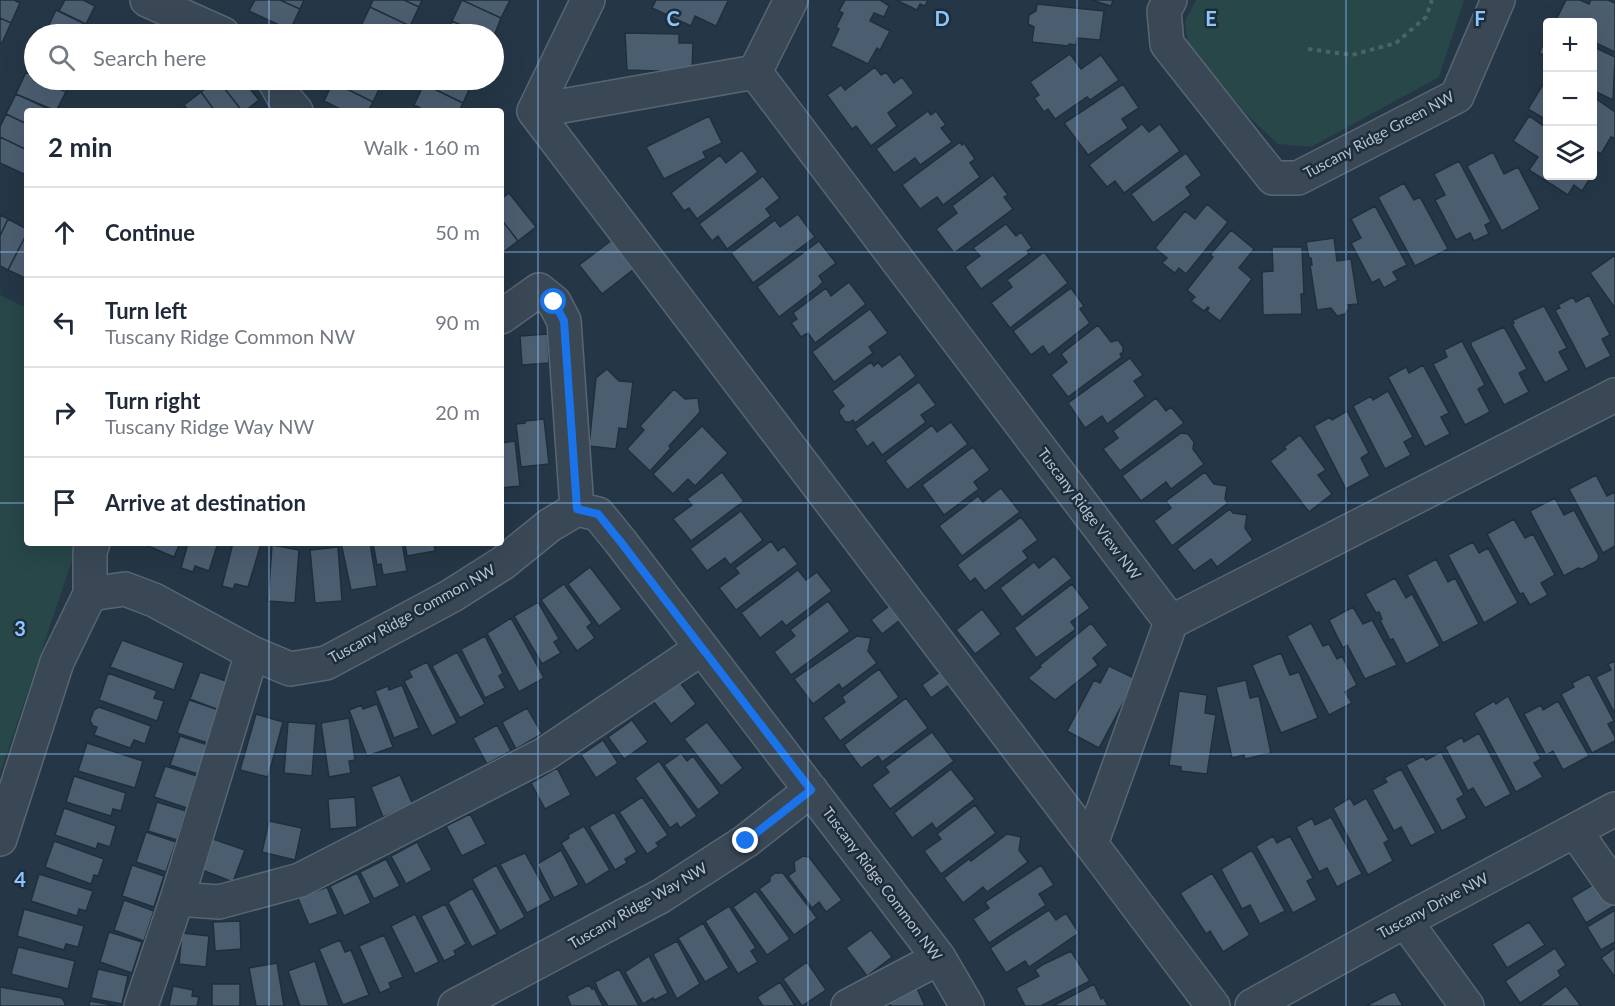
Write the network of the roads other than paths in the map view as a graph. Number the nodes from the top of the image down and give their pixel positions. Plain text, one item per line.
1 (147, 0) edge
2 (588, 0) edge
3 (791, 0) edge
4 (1170, 0) edge
5 (1498, 0) edge
6 (201, 24) edge
7 (755, 72) junction
8 (280, 90) edge
9 (293, 108) edge
10 (534, 111) junction
11 (504, 315) edge
12 (1615, 395) edge
13 (577, 509) junction
14 (92, 546) edge
15 (90, 594) junction
16 (1171, 622) junction
17 (702, 648) junction
18 (252, 653) junction
19 (811, 790) junction
20 (1615, 809) edge
21 (1575, 831) junction
22 (0, 839) edge
23 (1091, 844) junction
24 (1615, 888) edge
25 (177, 899) junction
26 (1405, 921) junction
27 (939, 958) junction
28 (141, 1006) edge
29 (456, 1006) edge
30 (848, 1006) edge
31 (966, 1006) edge
32 (1213, 1006) edge
33 (1252, 1006) edge
34 (1467, 1006) edge

1 - 6 street
2 - 10 street
3 - 7 street
4 - 5 street, Tuscany Ridge Green NW
7 - 10 street
7 - 16 street, Tuscany Ridge View NW
8 - 9 street
10 - 23 street
11 - 13 street
12 - 16 street
13 - 17 street, Tuscany Ridge Common NW
13 - 18 street, Tuscany Ridge Common NW
14 - 15 street
15 - 18 street, Tuscany Ridge Common NW
15 - 22 street
16 - 23 street
17 - 19 street, Tuscany Ridge Common NW
17 - 25 street
18 - 25 street
19 - 27 street, Tuscany Ridge Common NW
19 - 29 street, Tuscany Ridge Way NW
20 - 21 street, Tuscany Drive NW
21 - 24 street
21 - 26 street, Tuscany Drive NW
23 - 32 street
25 - 28 street
26 - 33 street, Tuscany Drive NW
26 - 34 street
27 - 30 street
27 - 31 street, Tuscany Ridge Common NW

